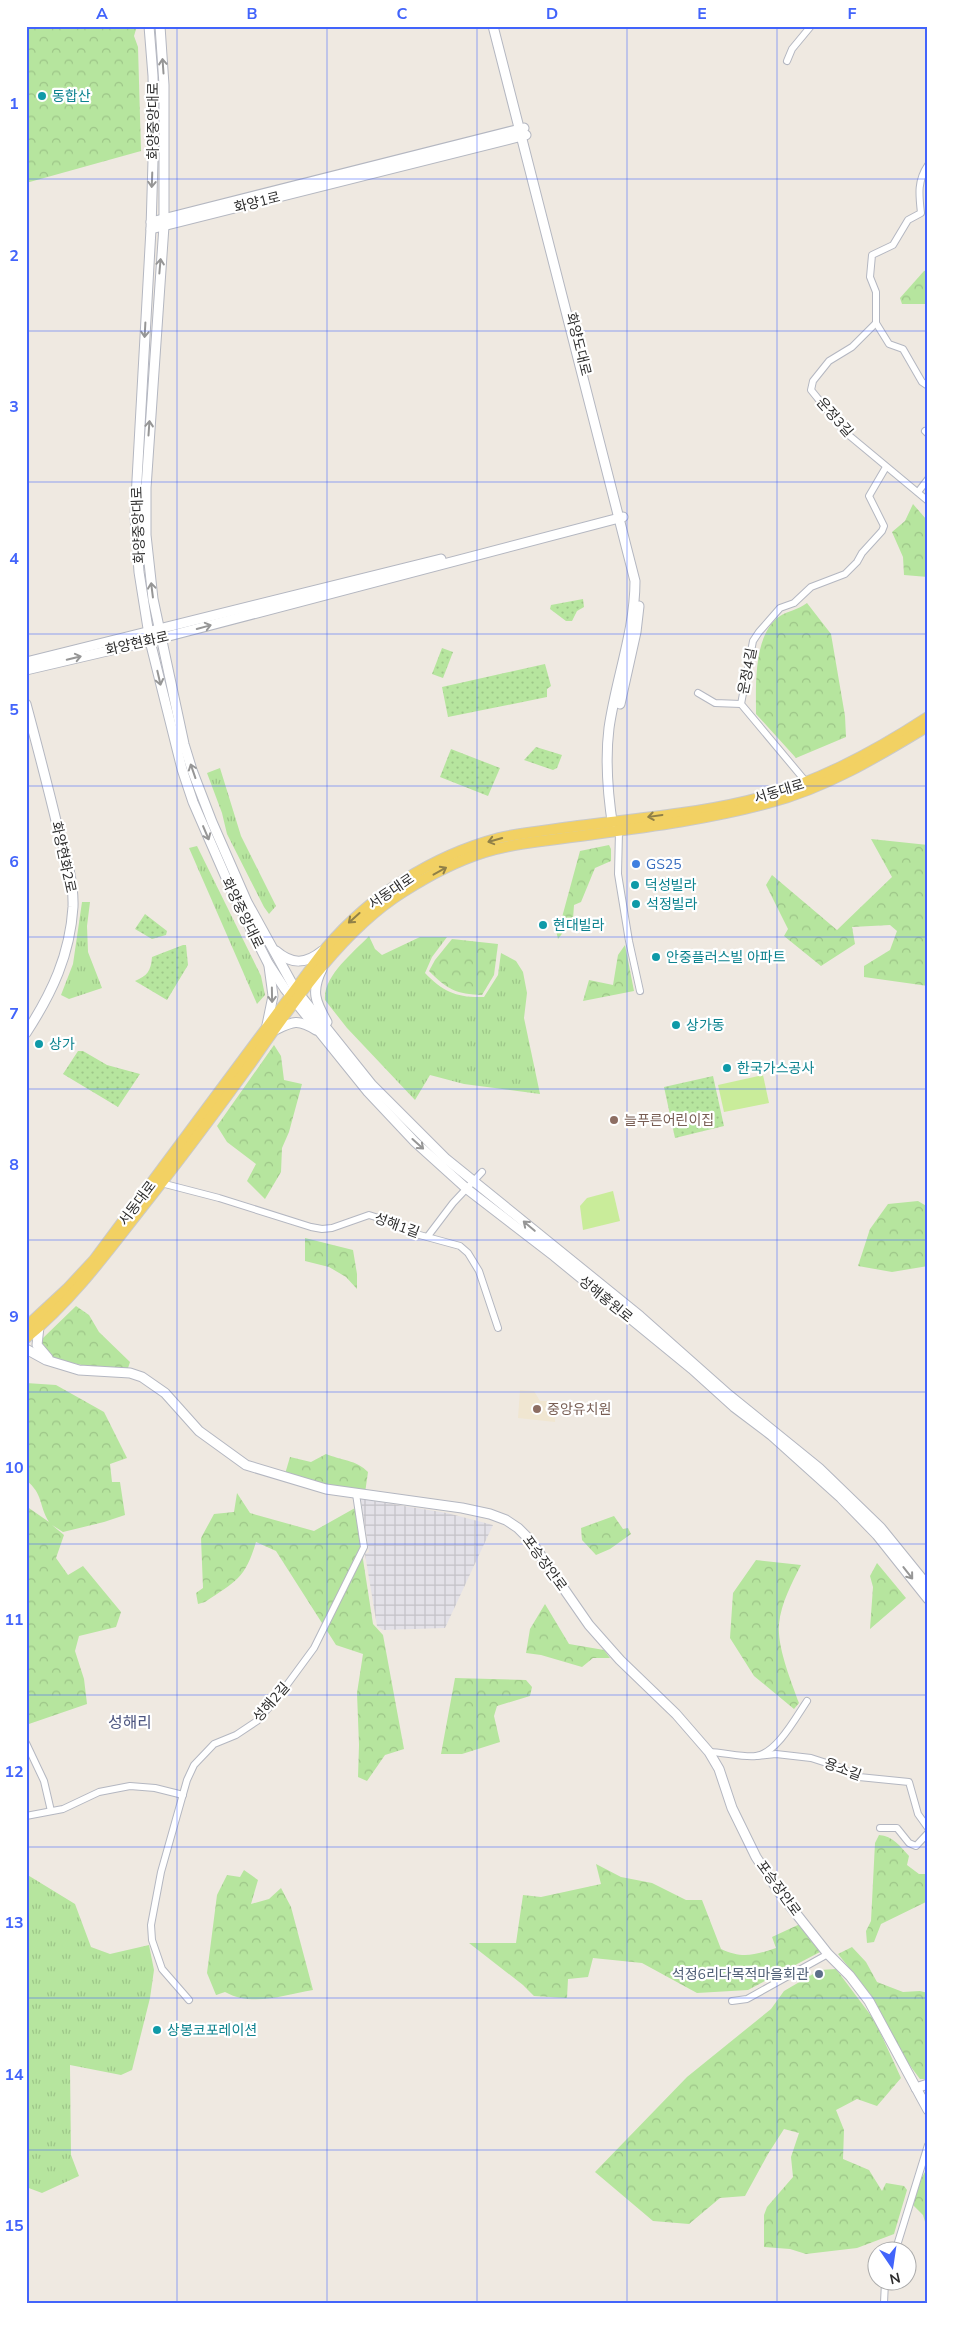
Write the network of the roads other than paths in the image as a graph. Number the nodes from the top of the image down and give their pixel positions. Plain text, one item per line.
1 (149, 26) edge
2 (160, 26) edge
3 (493, 26) edge
4 (499, 26) edge
5 (811, 26) edge
6 (786, 61) dead end
7 (523, 132) junction
8 (928, 165) edge
9 (164, 223) junction
10 (151, 226) junction
11 (876, 323) junction
12 (928, 386) edge
13 (886, 467) junction
14 (928, 479) edge
15 (918, 492) junction
16 (928, 501) edge
17 (620, 515) junction
18 (246, 612) junction
19 (158, 628) junction
20 (148, 631) junction
21 (160, 638) junction
22 (150, 641) junction
23 (26, 662) edge
24 (26, 670) edge
25 (698, 693) dead end
26 (26, 704) edge
27 (741, 704) junction
28 (928, 717) edge
29 (26, 722) edge
30 (928, 726) edge
31 (807, 783) junction
32 (616, 826) junction
33 (326, 948) junction
34 (274, 950) junction
35 (268, 963) junction
36 (324, 966) junction
37 (640, 991) dead end
38 (295, 995) junction
39 (26, 1024) edge
40 (270, 1029) junction
41 (26, 1033) edge
42 (322, 1034) junction
43 (346, 1054) junction
44 (482, 1172) dead end
45 (162, 1183) junction
46 (470, 1186) junction
47 (428, 1236) junction
48 (31, 1325) edge
49 (498, 1328) dead end
50 (26, 1338) edge
51 (26, 1345) edge
52 (26, 1350) edge
53 (26, 1356) edge
54 (45, 1359) junction
55 (356, 1494) junction
56 (928, 1586) edge
57 (928, 1599) edge
58 (807, 1701) dead end
59 (26, 1743) edge
60 (709, 1752) junction
61 (757, 1756) junction
62 (183, 1795) junction
63 (51, 1810) junction
64 (26, 1816) edge
65 (880, 1828) dead end
66 (928, 1828) edge
67 (928, 1833) edge
68 (828, 1954) junction
69 (189, 2000) dead end
70 (732, 2001) dead end
71 (928, 2084) edge
72 (916, 2088) junction
73 (928, 2110) edge
74 (928, 2146) edge
75 (898, 2242) edge

1 -> 10 street, 화양중앙대로
9 -> 2 street, 화양중앙대로
3 - 7 street, 화양도대로
4 - 7 street, 화양도대로
5 - 6 street
7 - 9 street, 화양1로
7 - 17 street, 화양도대로
8 - 11 street
9 - 10 street, 화양1로
19 -> 9 street, 화양중앙대로
10 -> 20 street, 화양중앙대로
11 - 12 street
11 - 13 street, 운정3길
13 - 15 street, 운정3길
13 - 27 street, 운정4길
14 - 15 street
15 - 16 street, 운정3길
17 - 18 street
17 - 32 street, 화양도대로
18 - 19 street, 화양현화로
21 -> 18 street, 화양현화로
19 - 20 street, 화양현화로
19 - 21 street, 화양중앙대로
20 - 22 street, 화양중앙대로
20 - 23 street, 화양현화로
21 - 22 street, 화양현화로
34 -> 21 street, 화양중앙대로
24 -> 22 street, 화양현화로
22 -> 35 street, 화양중앙대로
25 - 27 street
26 - 41 street, 화양현화2로
27 - 31 street, 운정4길
28 - 31 main road, 서동대로
29 - 39 street, 화양현화2로
30 - 32 main road, 서동대로
31 -> 32 main road, 서동대로
32 -> 33 main road, 서동대로
36 -> 32 main road, 서동대로
32 - 37 street
33 - 34 street
33 - 38 main road, 서동대로
34 - 38 street, 화양중앙대로
35 - 38 street, 화양중앙대로
35 -> 40 street
36 - 38 main road, 서동대로
36 - 43 street
38 - 40 main road, 서동대로
38 - 42 street, 성해홍원로
38 - 43 street, 성해홍원로
40 - 42 street
40 - 45 main road, 서동대로
40 - 48 main road, 서동대로
42 -> 46 street, 성해홍원로
43 - 46 street, 성해홍원로
44 - 46 street
45 - 47 street, 성해1길
45 - 48 main road, 서동대로
46 - 47 street
56 -> 46 street, 성해홍원로
46 -> 57 street, 성해홍원로
47 - 49 street, 성해1길
48 - 50 main road, 서동대로
48 - 54 street
51 - 54 street
52 - 54 street
53 - 54 street
54 - 55 street, 포승장안로
55 - 60 street, 포승장안로
55 - 62 street, 성해2길
58 - 61 street
59 - 63 street
60 - 61 street, 용소길
60 - 68 street, 포승장안로
61 - 66 street, 용소길
62 - 63 street
62 - 69 street, 성해2길
63 - 64 street
65 - 67 street
68 - 70 street
68 - 72 street, 포승장안로
71 - 72 street
72 - 73 street, 포승장안로
74 - 75 street

